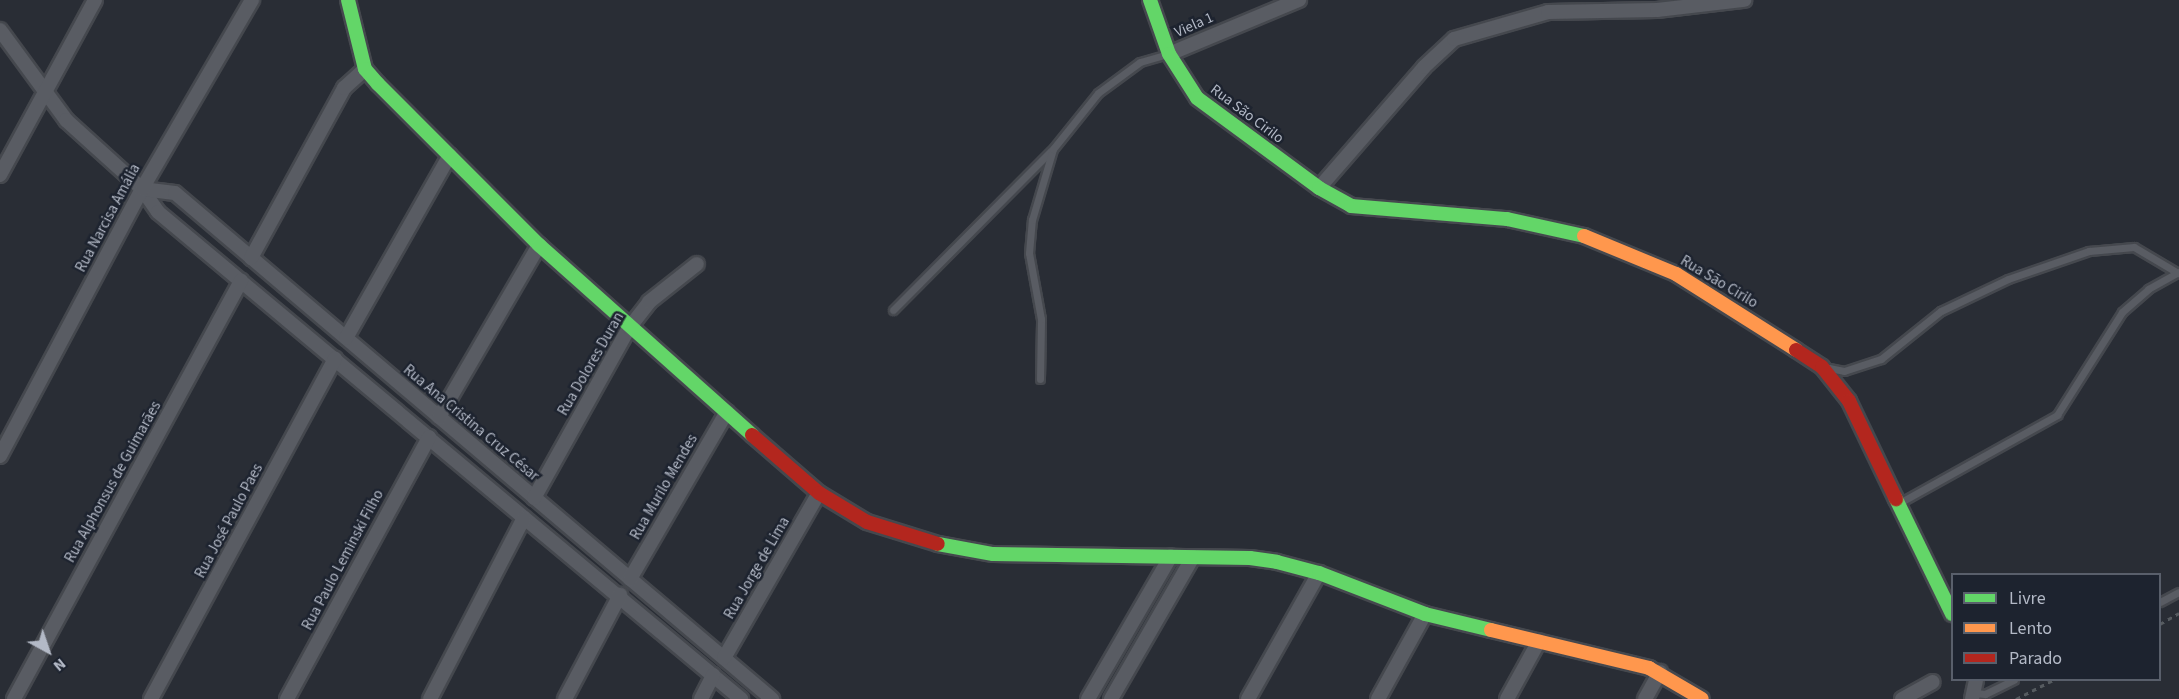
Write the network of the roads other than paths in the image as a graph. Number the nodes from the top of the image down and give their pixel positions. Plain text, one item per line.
1 (94, 0) edge
2 (252, 0) edge
3 (348, 0) edge
4 (1150, 0) edge
5 (1299, 0) edge
6 (1744, 0) edge
7 (1658, 5) edge
8 (1548, 6) edge
9 (0, 30) edge
10 (1169, 54) junction
11 (366, 69) junction
12 (44, 92) junction
13 (1053, 149) junction
14 (450, 155) junction
15 (0, 175) edge
16 (1319, 188) junction
17 (142, 189) junction
18 (539, 245) junction
19 (251, 258) junction
20 (698, 264) dead end
21 (2178, 273) edge
22 (241, 281) junction
23 (893, 310) dead end
24 (629, 328) junction
25 (346, 338) junction
26 (336, 359) junction
27 (1822, 367) junction
28 (1040, 379) dead end
29 (727, 412) junction
30 (439, 417) junction
31 (429, 437) junction
32 (0, 456) edge
33 (819, 493) junction
34 (534, 498) junction
35 (1899, 503) junction
36 (524, 518) junction
37 (1171, 556) junction
38 (1193, 557) junction
39 (1319, 573) junction
40 (630, 579) junction
41 (2179, 592) edge
42 (620, 595) junction
43 (2161, 601) edge
44 (1951, 610) edge
45 (1425, 614) junction
46 (1539, 641) junction
47 (724, 658) junction
48 (1660, 672) junction
49 (713, 675) junction
50 (2012, 681) edge
51 (1934, 682) dead end
52 (1974, 690) edge
53 (14, 699) edge
54 (151, 699) edge
55 (287, 699) edge
56 (430, 699) edge
57 (565, 699) edge
58 (701, 699) edge
59 (741, 699) edge
60 (772, 699) edge
61 (1088, 699) edge
62 (1111, 699) edge
63 (1248, 699) edge
64 (1378, 699) edge
65 (1507, 699) edge
66 (1645, 699) edge
67 (1702, 699) edge
68 (1902, 699) edge

1 - 12 street
2 - 17 street, Rua Narcisa Amália
3 - 11 street
4 - 10 street, Rua São Cirilo
5 - 10 street, Viela 1
6 - 7 street
7 - 8 street
8 - 16 street
9 - 12 street
10 - 13 lane
10 - 16 street, Rua São Cirilo
11 - 14 street
11 - 19 street
12 - 15 street
12 - 17 street
13 - 23 lane
13 - 28 lane
14 - 18 street
14 - 25 street
16 - 27 street, Rua São Cirilo
17 - 19 street, Rua Ana Cristina Cruz César
17 - 22 street
17 - 32 street, Rua Narcisa Amália
18 - 24 street
18 - 30 street
19 - 25 street, Rua Ana Cristina Cruz César
20 - 24 street, Rua Dolores Duran
21 - 27 lane
21 - 35 lane
22 - 26 street
22 - 53 street, Rua Alphonsus de Guimarães
24 - 29 street
24 - 34 street, Rua Dolores Duran
25 - 30 street, Rua Ana Cristina Cruz César
26 - 31 street
26 - 54 street, Rua José Paulo Paes
27 - 35 street, Rua São Cirilo
29 - 33 street
29 - 40 street, Rua Murilo Mendes
30 - 34 street, Rua Ana Cristina Cruz César
31 - 36 street
31 - 55 street, Rua Paulo Leminski Filho
33 - 37 street
33 - 47 street, Rua Jorge de Lima
34 - 40 street, Rua Ana Cristina Cruz César
35 - 44 street, Rua São Cirilo
36 - 42 street
36 - 56 street
37 - 38 street
37 - 61 street
38 - 39 street
38 - 62 street
39 - 45 street
39 - 63 street
40 - 47 street, Rua Ana Cristina Cruz César
41 - 43 lane
42 - 49 street
42 - 57 street
45 - 46 street
45 - 64 street
46 - 48 street
46 - 65 street
47 - 60 street, Rua Ana Cristina Cruz César
48 - 66 street
48 - 67 street
49 - 58 street
49 - 59 street
50 - 52 lane
51 - 68 street

